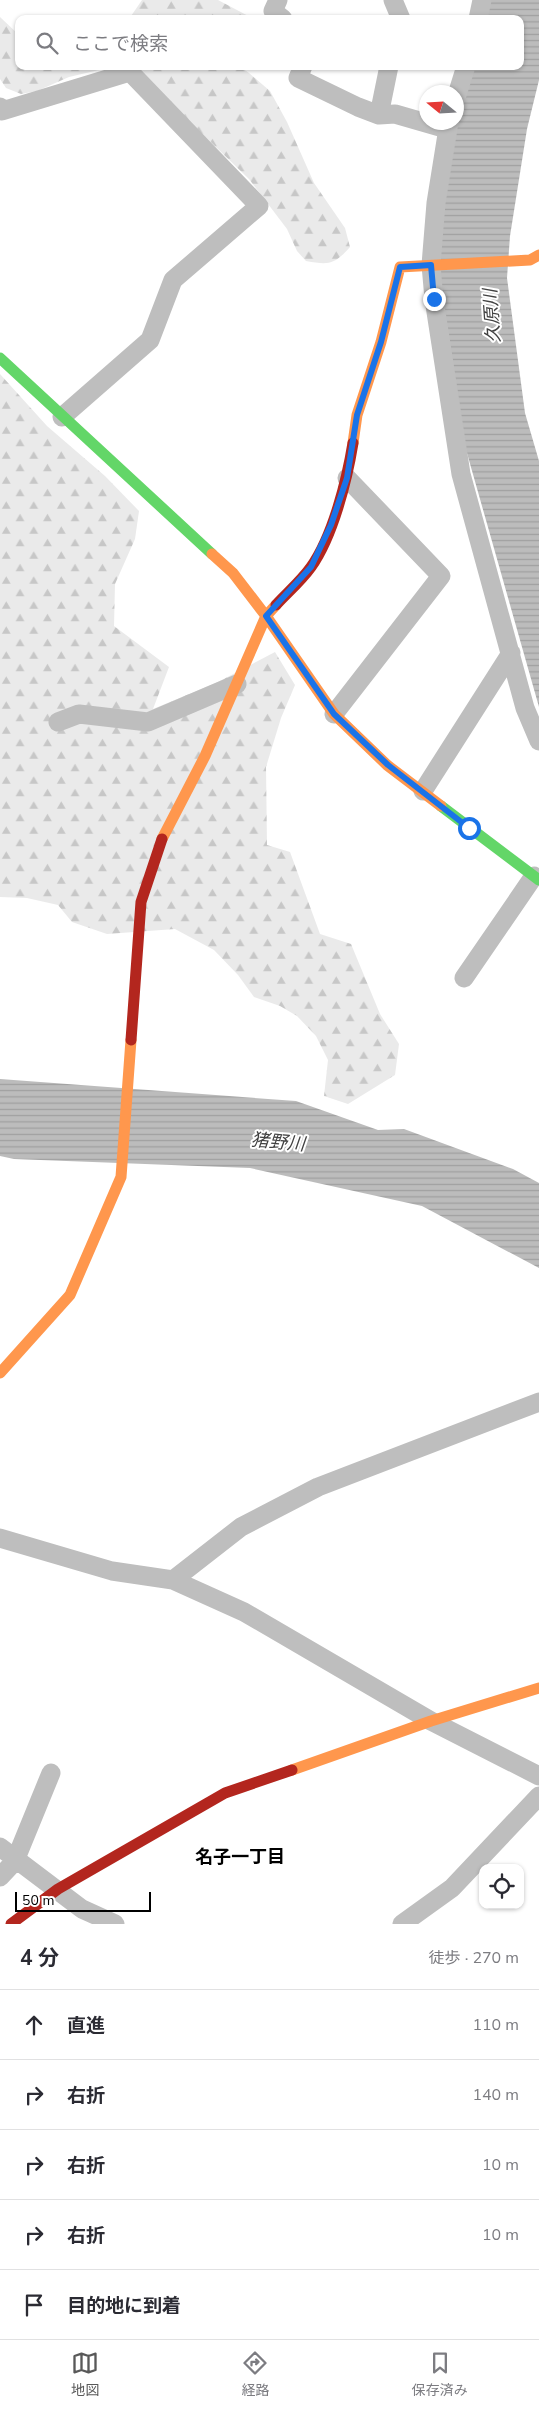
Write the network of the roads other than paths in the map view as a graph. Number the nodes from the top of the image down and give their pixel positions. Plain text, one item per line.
1 (278, 0) edge
2 (392, 0) edge
3 (482, 0) edge
4 (278, 15) edge
5 (398, 15) edge
6 (479, 15) edge
7 (301, 70) edge
8 (387, 70) edge
9 (465, 70) edge
10 (460, 85) edge
11 (0, 107) edge
12 (379, 115) junction
13 (419, 119) edge
14 (447, 130) edge
15 (539, 255) edge
16 (431, 265) junction
17 (0, 358) edge
18 (62, 417) junction
19 (347, 478) junction
20 (266, 616) junction
21 (511, 653) junction
22 (237, 684) junction
23 (334, 714) junction
24 (58, 722) dead end
25 (539, 741) edge
26 (423, 791) junction
27 (536, 878) edge
28 (464, 978) dead end
29 (0, 1373) edge
30 (539, 1402) edge
31 (0, 1538) edge
32 (174, 1580) junction
33 (539, 1688) edge
34 (431, 1721) junction
35 (51, 1773) dead end
36 (539, 1776) edge
37 (539, 1796) edge
38 (0, 1847) edge
39 (15, 1861) junction
40 (0, 1877) edge
41 (58, 1889) junction
42 (11, 1924) edge
43 (115, 1924) edge
44 (402, 1924) edge

1 - 4 street
2 - 5 street
3 - 6 street
7 - 12 street
8 - 12 street
9 - 10 street
11 - 18 street
12 - 13 street
14 - 16 street
15 - 16 street
16 - 19 street
16 - 21 street
17 - 18 street
18 - 20 street
19 - 20 street
19 - 23 street
20 - 22 street
20 - 23 street
21 - 25 street
21 - 26 street
22 - 24 street
22 - 29 street
23 - 26 street
26 - 27 street
27 - 28 street
30 - 32 street
31 - 32 street
32 - 34 street
33 - 34 street
34 - 36 street
34 - 41 street
35 - 39 street
37 - 44 street
38 - 39 street
39 - 40 street
39 - 41 street
41 - 42 street
41 - 43 street

